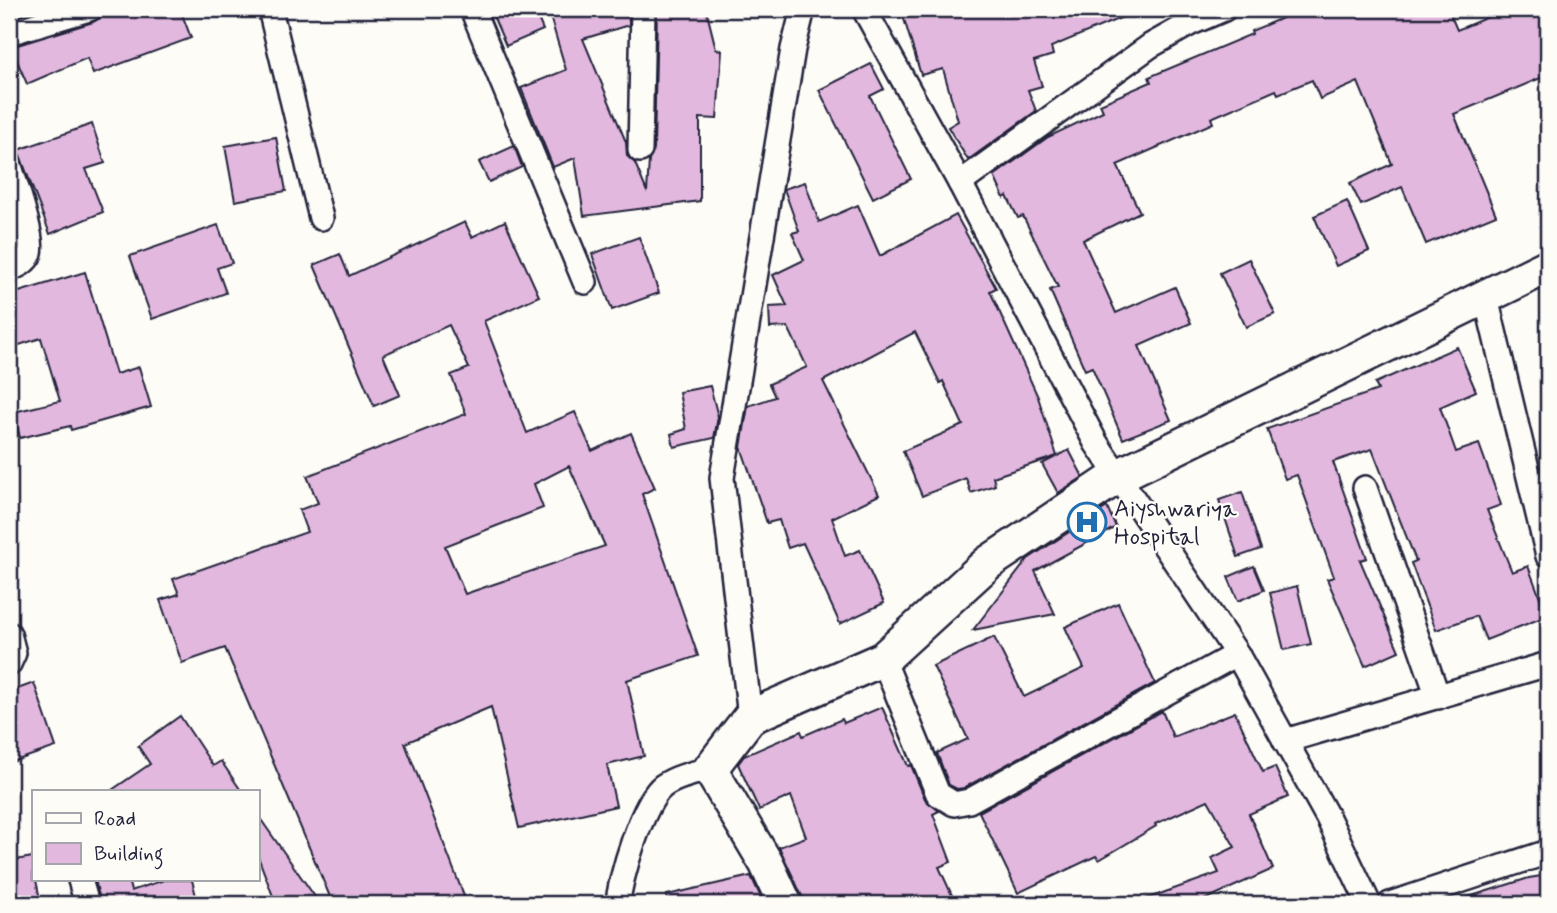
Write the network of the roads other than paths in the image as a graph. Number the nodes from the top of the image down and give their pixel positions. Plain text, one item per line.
1 (89, 9) edge
2 (270, 9) edge
3 (472, 9) edge
4 (643, 9) edge
5 (803, 9) edge
6 (864, 9) edge
7 (1224, 9) edge
8 (9, 33) edge
9 (640, 150) dead end
10 (9, 163) edge
11 (960, 183) junction
12 (321, 218) dead end
13 (1548, 266) edge
14 (9, 269) edge
15 (585, 282) dead end
16 (1486, 298) junction
17 (1118, 476) junction
18 (1366, 488) dead end
19 (1548, 556) edge
20 (9, 634) edge
21 (1237, 654) junction
22 (883, 659) junction
23 (9, 664) edge
24 (1548, 664) edge
25 (1438, 696) junction
26 (750, 717) junction
27 (1285, 741) junction
28 (710, 769) junction
29 (1548, 852) edge
30 (80, 881) edge
31 (615, 903) edge
32 (87, 904) edge
33 (785, 904) edge
34 (1369, 904) edge
35 (1390, 904) edge

1 - 8 street
2 - 12 street
3 - 15 street
4 - 9 street
5 - 26 street
6 - 11 street
7 - 11 street
10 - 14 street
11 - 17 street
13 - 16 street
16 - 17 street
16 - 19 street
17 - 21 street
17 - 22 street
18 - 25 street
20 - 23 street
21 - 22 street
21 - 27 street
22 - 26 street
24 - 25 street
25 - 27 street
26 - 28 street
27 - 34 street
28 - 31 street
28 - 33 street
29 - 35 street
30 - 32 street

